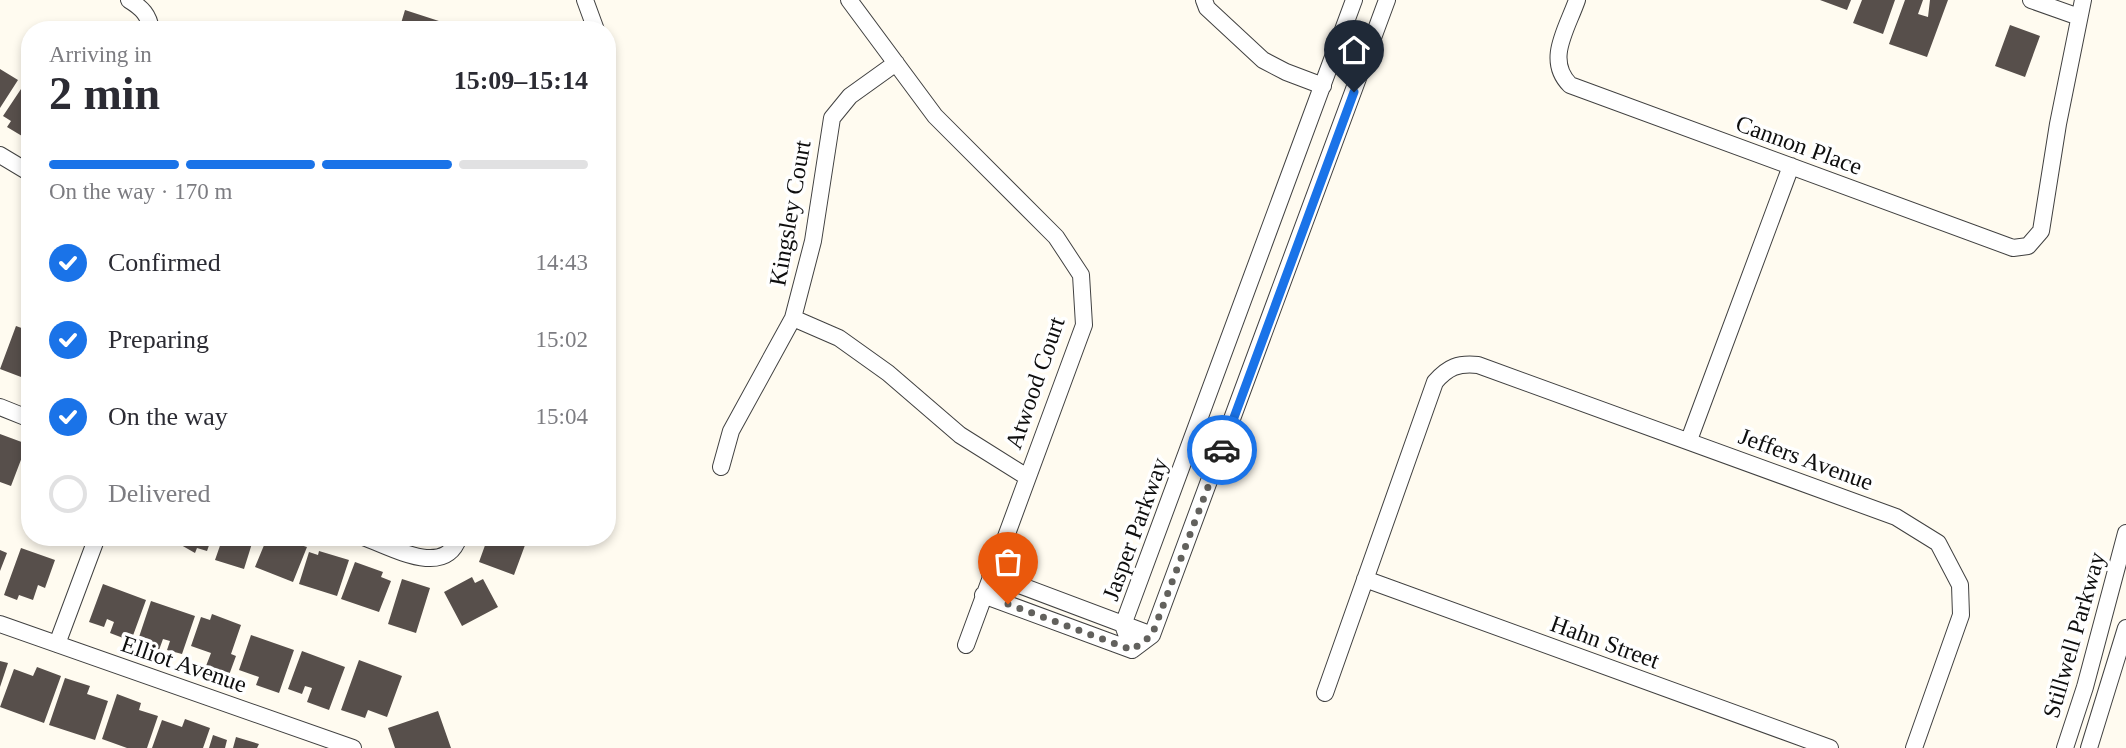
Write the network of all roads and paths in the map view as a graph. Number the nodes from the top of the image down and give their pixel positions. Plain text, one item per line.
1 (129, 0) edge
2 (585, 0) edge
3 (849, 0) edge
4 (1204, 0) edge
5 (1354, 0) edge
6 (1387, 0) edge
7 (1577, 0) edge
8 (2031, 0) edge
9 (2083, 0) edge
10 (2078, 17) junction
11 (150, 21) edge
12 (593, 21) edge
13 (896, 63) junction
14 (1323, 86) junction
15 (0, 155) edge
16 (1791, 166) junction
17 (21, 168) edge
18 (793, 318) junction
19 (0, 407) edge
20 (21, 415) edge
21 (1689, 440) junction
22 (721, 467) dead end
23 (1027, 477) junction
24 (2126, 533) edge
25 (94, 546) edge
26 (388, 546) edge
27 (457, 546) edge
28 (990, 574) junction
29 (1365, 579) junction
30 (983, 595) junction
31 (0, 624) edge
32 (1123, 625) junction
33 (2126, 628) edge
34 (1152, 635) junction
35 (57, 644) junction
36 (966, 645) dead end
37 (1132, 650) junction
38 (1325, 693) dead end
39 (353, 748) edge
40 (1830, 748) edge
41 (1914, 748) edge
42 (2065, 748) edge
43 (2089, 748) edge

1 - 11 street
2 - 12 street
3 - 13 street, Atwood Court
4 - 14 street
5 - 14 street, Jasper Parkway
6 - 34 street
7 - 16 street, Cannon Place
8 - 10 street
9 - 10 street
10 - 16 street, Cannon Place
13 - 18 street, Kingsley Court
13 - 23 street, Atwood Court
14 - 32 street, Jasper Parkway
15 - 17 street
16 - 21 street
18 - 22 street, Kingsley Court
18 - 23 street
19 - 20 street
21 - 29 street, Jeffers Avenue
21 - 41 street, Jeffers Avenue
23 - 28 street, Atwood Court
24 - 42 street, Stillwell Parkway
25 - 35 street
26 - 27 street
28 - 30 street, Atwood Court
28 - 32 street
29 - 38 street
29 - 40 street, Hahn Street
30 - 36 street, Atwood Court
30 - 37 street
31 - 35 street, Elliot Avenue
32 - 34 street
32 - 37 street, Jasper Parkway
33 - 43 street, Stillwell Parkway
34 - 37 street
35 - 39 street, Elliot Avenue

